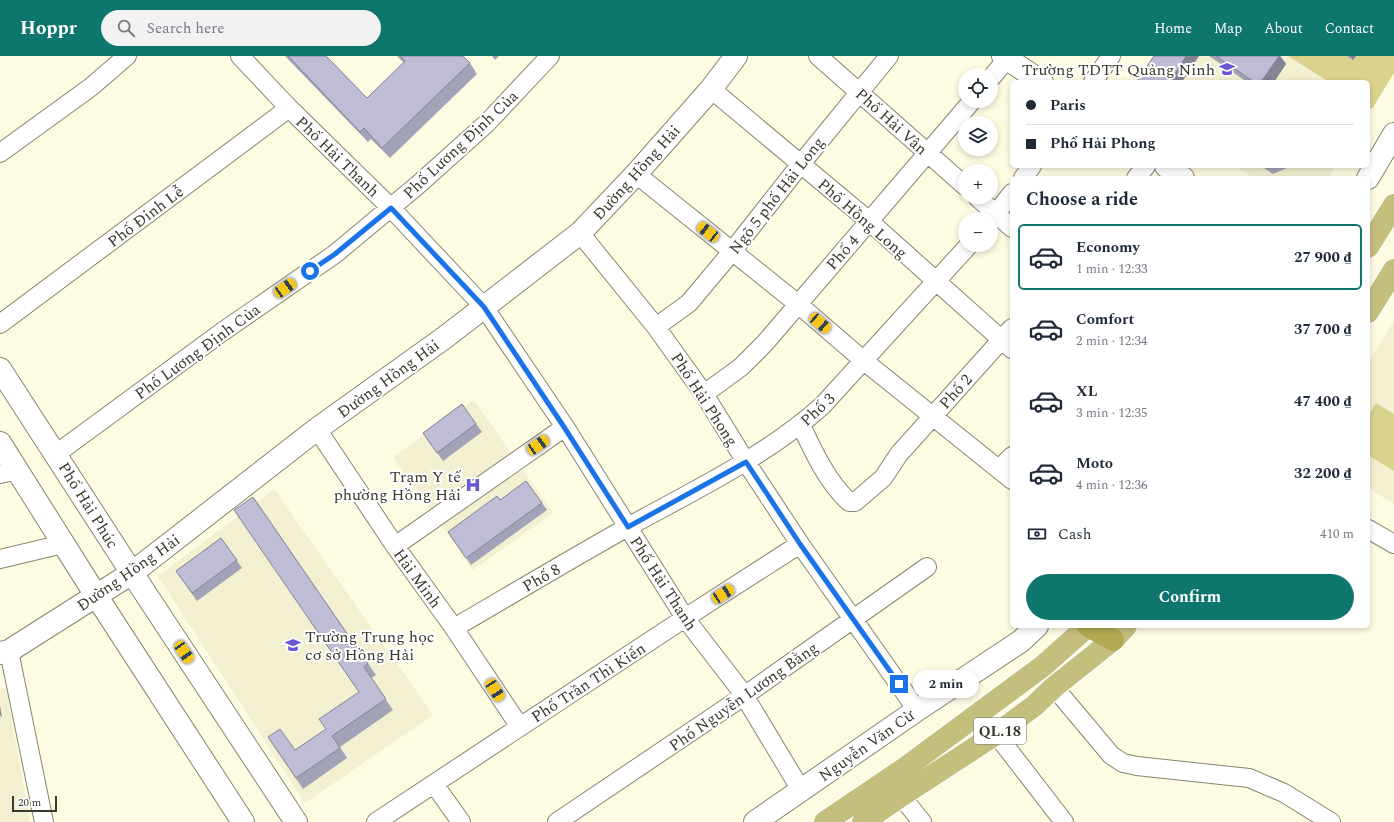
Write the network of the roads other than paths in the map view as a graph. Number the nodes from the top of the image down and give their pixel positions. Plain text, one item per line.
1 (127, 56) edge
2 (240, 56) edge
3 (550, 56) edge
4 (736, 56) edge
5 (818, 56) edge
6 (889, 56) edge
7 (1111, 56) edge
8 (1005, 58) edge
9 (998, 68) edge
10 (1039, 80) edge
11 (1094, 80) edge
12 (711, 89) junction
13 (859, 92) junction
14 (289, 108) junction
15 (966, 108) edge
16 (1394, 134) edge
17 (3, 145) edge
18 (928, 153) junction
19 (800, 165) junction
20 (1144, 168) edge
21 (1169, 168) edge
22 (636, 174) junction
23 (1138, 176) edge
24 (1180, 176) edge
25 (1369, 176) edge
26 (958, 180) edge
27 (1010, 196) edge
28 (983, 204) edge
29 (1394, 205) edge
30 (391, 208) junction
31 (990, 212) edge
32 (998, 212) edge
33 (998, 219) edge
34 (869, 221) junction
35 (1010, 227) edge
36 (580, 233) junction
37 (1370, 244) edge
38 (732, 251) junction
39 (963, 252) edge
40 (1394, 270) edge
41 (937, 282) junction
42 (798, 304) junction
43 (484, 307) junction
44 (1370, 309) edge
45 (0, 324) edge
46 (656, 327) junction
47 (1009, 339) edge
48 (864, 361) junction
49 (0, 369) edge
50 (704, 394) junction
51 (932, 417) junction
52 (801, 425) junction
53 (564, 427) junction
54 (317, 429) junction
55 (0, 443) edge
56 (56, 454) junction
57 (746, 462) junction
58 (1010, 462) edge
59 (9, 472) edge
60 (1006, 475) edge
61 (628, 527) junction
62 (1370, 530) edge
63 (63, 544) junction
64 (800, 544) junction
65 (1394, 544) edge
66 (395, 546) junction
67 (0, 559) edge
68 (927, 568) dead end
69 (132, 573) junction
70 (97, 597) junction
71 (685, 618) junction
72 (853, 619) junction
73 (454, 628) junction
74 (1035, 628) edge
75 (1086, 628) edge
76 (1097, 628) edge
77 (1119, 633) edge
78 (4, 652) edge
79 (1054, 686) junction
80 (744, 696) junction
81 (917, 710) junction
82 (520, 727) junction
83 (996, 734) junction
84 (434, 784) junction
85 (801, 790) junction
86 (901, 796) junction
87 (44, 822) edge
88 (243, 822) edge
89 (296, 822) edge
90 (376, 822) edge
91 (461, 822) edge
92 (557, 822) edge
93 (755, 822) edge
94 (825, 822) edge
95 (863, 822) edge
96 (922, 822) edge
97 (1064, 822) edge
98 (1331, 822) edge

1 - 17 street
2 - 14 street, Phố Hải Thanh
3 - 30 street, Phố Lương Định Của
4 - 12 street, Đường Hồng Hải
5 - 13 street, Phố Hải Vân
6 - 13 street, Ngõ 5 phố Hải Long
7 - 11 street
8 - 9 street
8 - 10 street
12 - 19 street, Phố Hồng Long
12 - 22 street, Đường Hồng Hải
13 - 18 street, Phố Hải Vân
13 - 19 street, Ngõ 5 phố Hải Long
14 - 30 street, Phố Hải Thanh
14 - 45 street, Phố Đinh Lễ
15 - 18 street, Phố 4
16 - 25 street
18 - 26 street, Phố Hải Vân
18 - 34 street, Phố 4
19 - 34 street, Phố Hồng Long
19 - 38 street, Ngõ 5 phố Hải Long
20 - 23 street
21 - 24 street
22 - 36 street, Đường Hồng Hải
22 - 38 street
27 - 32 street
28 - 31 street
29 - 37 main road
30 - 43 street, Phố Hải Thanh
30 - 56 street, Phố Lương Định Của
33 - 35 street
34 - 41 street, Phố Hồng Long
34 - 42 street, Phố 4
36 - 43 street, Đường Hồng Hải
36 - 46 street, Phố Hải Phong
38 - 42 street
38 - 46 street, Ngõ 5 phố Hải Long
39 - 41 street, Phố 3
40 - 44 main road
41 - 47 street, Phố Hồng Long
41 - 48 street, Phố 3
42 - 48 street
42 - 50 street, Phố 4
43 - 53 street, Phố Hải Thanh
43 - 54 street, Đường Hồng Hải
46 - 50 street, Phố Hải Phong
47 - 51 street, Phố 2
48 - 51 street
48 - 52 street, Phố 3
49 - 56 street, Phố Hải Phúc
50 - 57 street, Phố Hải Phong
51 - 52 street, Phố 2
51 - 60 street
52 - 57 street, Phố 3
53 - 61 street, Phố Hải Thanh
53 - 66 street
54 - 66 street, Hải Minh
54 - 69 street, Đường Hồng Hải
55 - 59 street
56 - 69 street, Phố Hải Phúc
57 - 61 street, Phố 3
57 - 64 street, Phố Hải Phong
58 - 60 street
59 - 63 street
61 - 71 street, Phố Hải Thanh
61 - 73 street, Phố 8
62 - 65 street
63 - 67 street
63 - 70 street
64 - 71 street, Phố Trần Thì Kiến
64 - 72 street, Phố Hải Phong
66 - 73 street, Hải Minh
68 - 72 street, Phố Nguyễn Lương Bằng
69 - 70 street, Đường Hồng Hải
69 - 89 street, Phố Hải Phúc
70 - 78 street, Đường Hồng Hải
70 - 88 street
71 - 80 street, Phố Hải Thanh
71 - 82 street, Phố Trần Thì Kiến
72 - 80 street, Phố Nguyễn Lương Bằng
72 - 81 street, Phố Hải Phong
73 - 82 street, Hải Minh
74 - 81 street, Nguyễn Văn Cừ
75 - 94 main road, QL.18
76 - 77 highway
77 - 79 main road, QL.18
78 - 87 street
79 - 83 main road, QL.18
79 - 98 street
80 - 85 street, Phố Hải Thanh
80 - 92 street, Phố Nguyễn Lương Bằng
81 - 85 street, Nguyễn Văn Cừ
82 - 84 street, Phố Trần Thì Kiến
83 - 86 main road, QL.18
83 - 97 street
84 - 90 street, Phố Trần Thì Kiến
84 - 91 street
85 - 93 street, Nguyễn Văn Cừ
86 - 95 main road, QL.18
86 - 96 street

